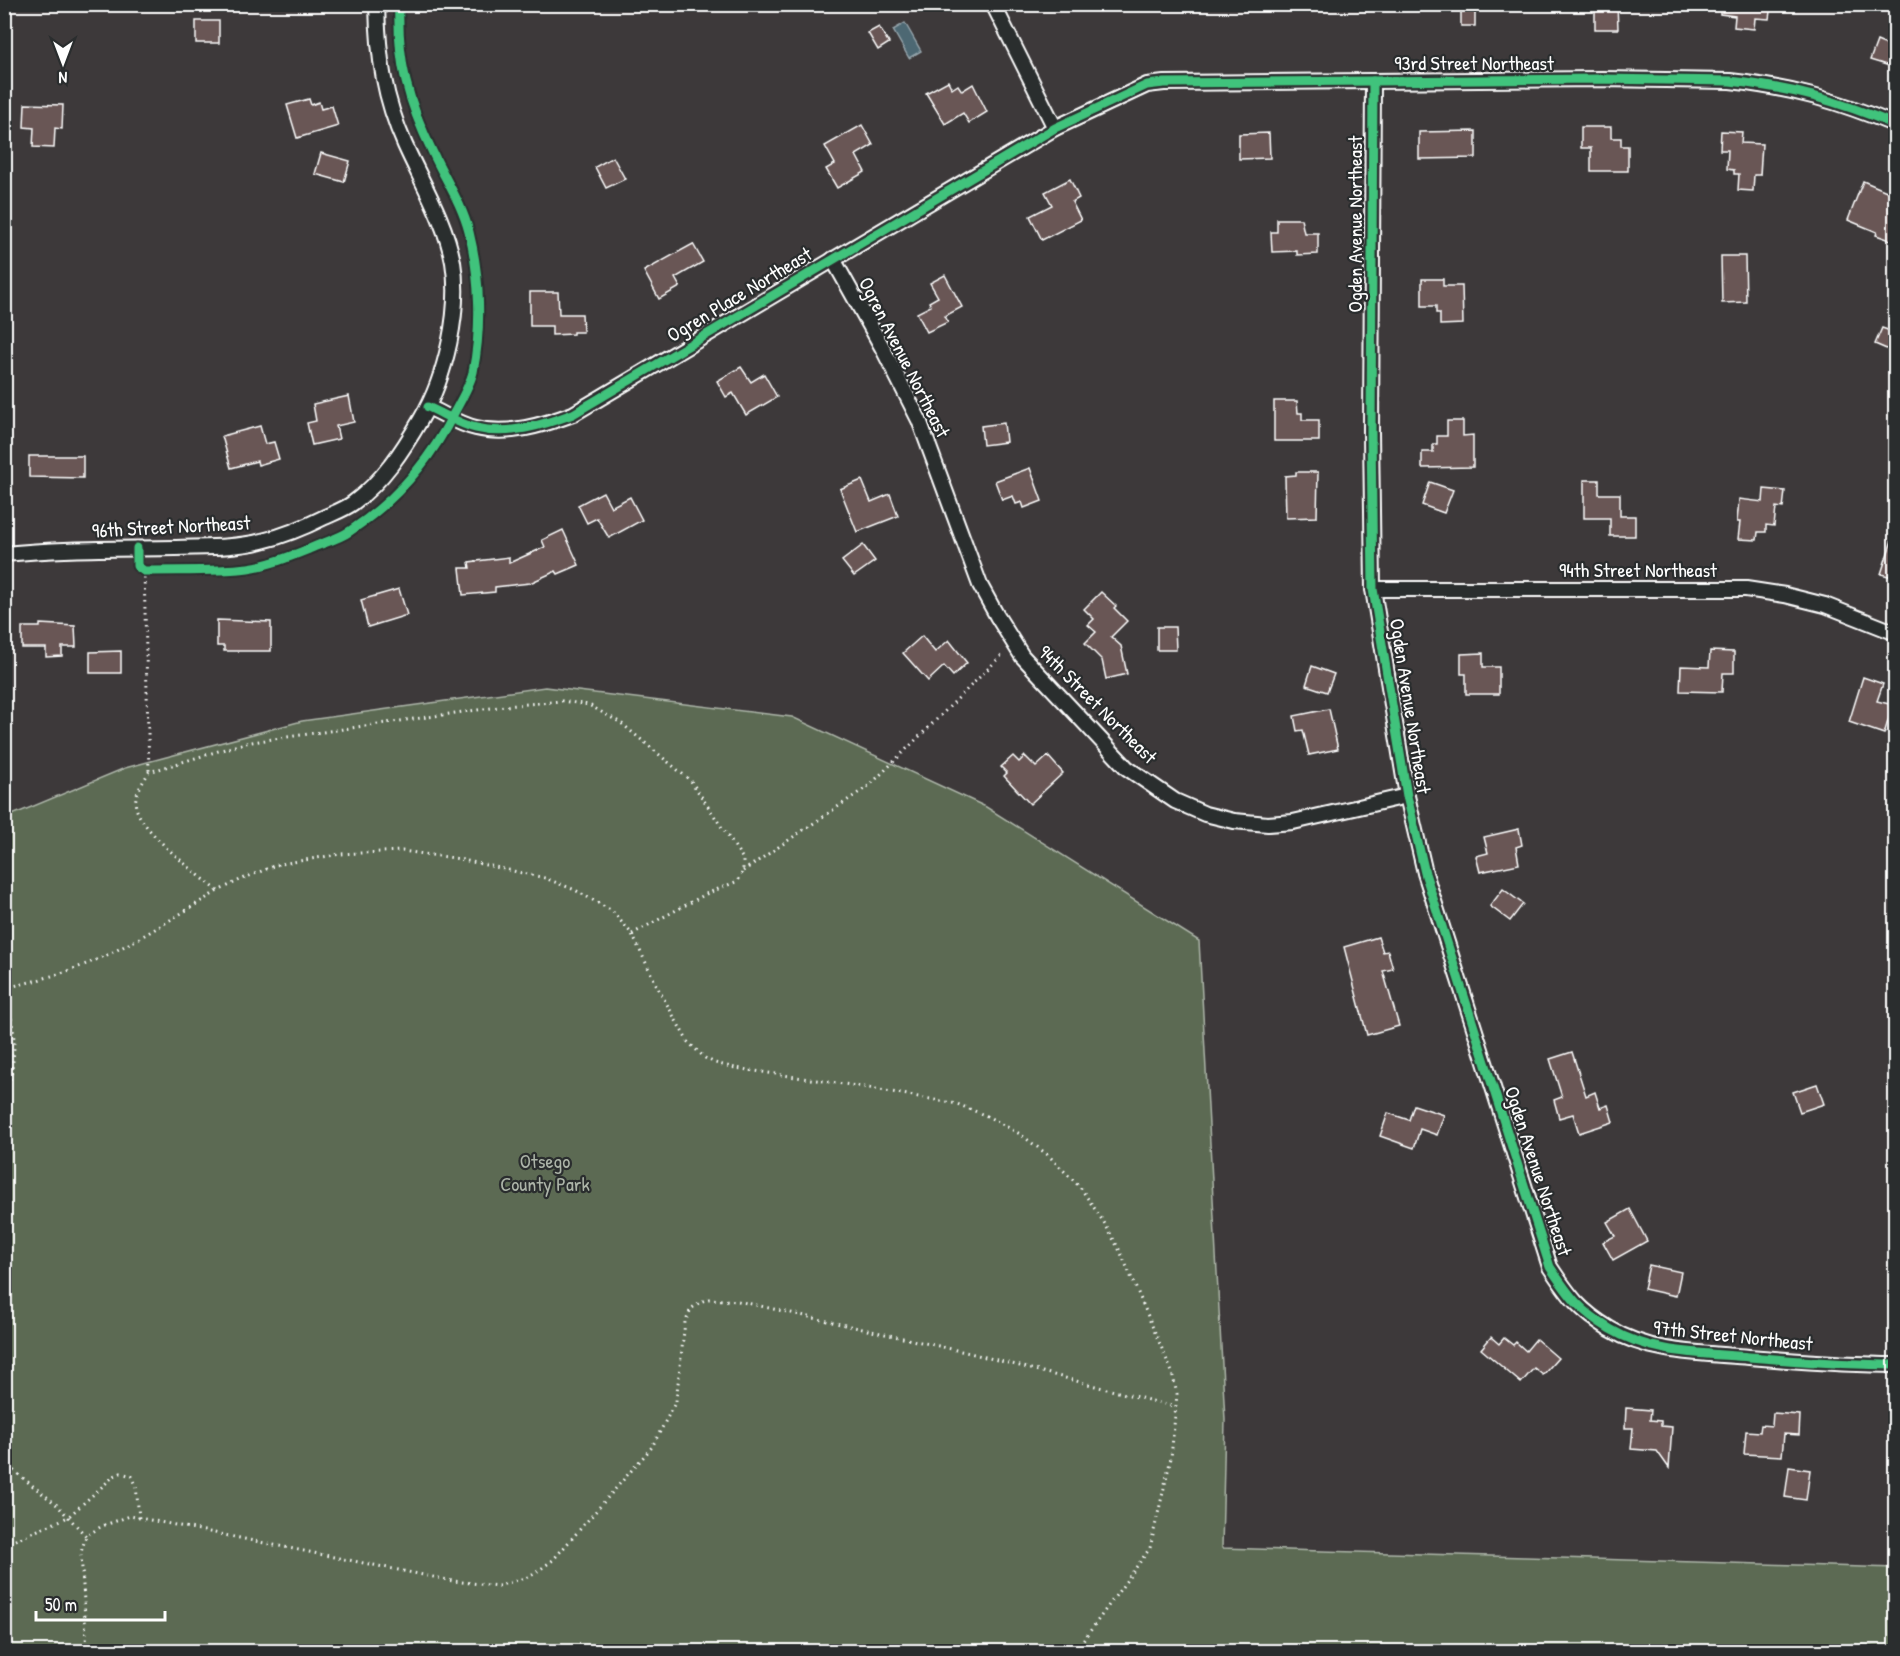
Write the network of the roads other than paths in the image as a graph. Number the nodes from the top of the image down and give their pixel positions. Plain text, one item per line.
1 (377, 4) edge
2 (993, 4) edge
3 (1373, 81) junction
4 (1896, 125) edge
5 (1055, 128) junction
6 (833, 259) junction
7 (428, 407) junction
8 (951, 507) joint
9 (4, 554) edge
10 (1373, 588) junction
11 (1896, 633) edge
12 (1407, 796) junction
13 (1578, 1306) joint
14 (1896, 1365) edge

1 - 7 street, 96th Street Northeast
2 - 5 street
3 - 4 street, 93rd Street Northeast
3 - 5 street, 93rd Street Northeast
3 - 10 street, Ogden Avenue Northeast
5 - 6 street, Ogren Place Northeast
6 - 7 street, Ogren Place Northeast
6 - 8 street, Ogren Avenue Northeast
7 - 9 street, 96th Street Northeast
8 - 12 street, 94th Street Northeast
10 - 11 street, 94th Street Northeast
10 - 12 street, Ogden Avenue Northeast
12 - 13 street, Ogden Avenue Northeast
13 - 14 street, 97th Street Northeast

